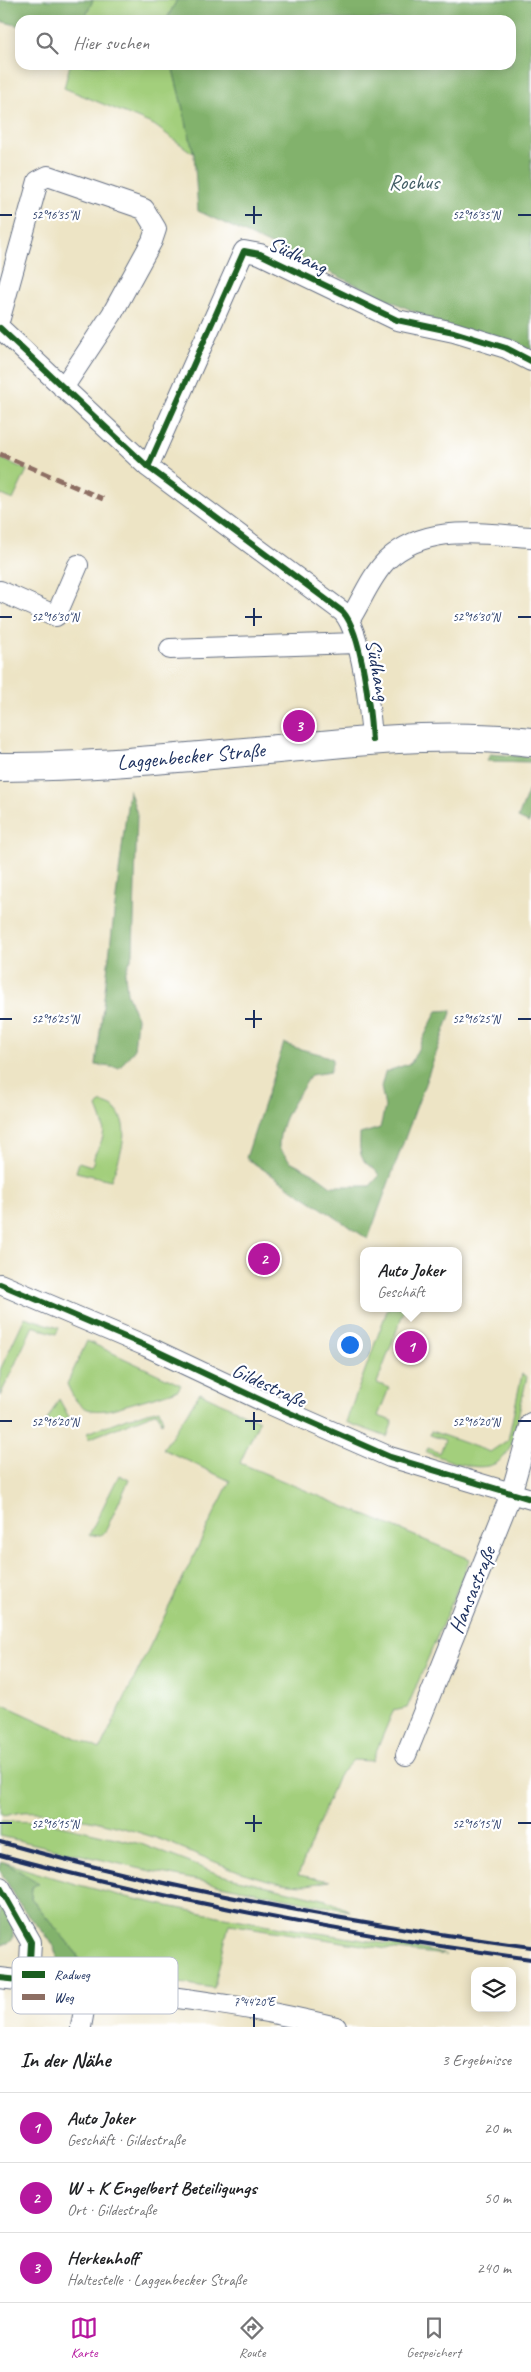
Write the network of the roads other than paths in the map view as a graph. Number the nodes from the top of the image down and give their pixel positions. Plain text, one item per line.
1 (0, 318) edge
2 (0, 328) edge
3 (531, 361) edge
4 (63, 388) junction
5 (148, 467) junction
6 (531, 537) edge
7 (78, 565) dead end
8 (0, 592) edge
9 (350, 619) junction
10 (357, 643) junction
11 (170, 649) dead end
12 (372, 740) junction
13 (531, 742) edge
14 (0, 767) edge
15 (0, 1284) edge
16 (531, 1423) edge
17 (511, 1494) junction
18 (531, 1498) edge
19 (406, 1755) dead end
20 (0, 1887) edge
21 (30, 1957) edge
22 (178, 2000) edge
23 (83, 2014) edge
24 (81, 2027) edge
25 (336, 2027) edge

1 - 4 street
2 - 4 street, Südhang
3 - 5 street, Südhang
4 - 5 street, Südhang
5 - 9 street, Südhang
6 - 9 street, Südhang
7 - 8 street
9 - 10 street, Südhang
10 - 11 street, Südhang
10 - 12 street, Südhang
12 - 13 street, Laggenbecker Straße
12 - 14 street, Laggenbecker Straße
15 - 17 street, Gildestraße
16 - 17 street, Hansastraße
17 - 18 street, Gildestraße
17 - 19 street, Hansastraße
20 - 21 street
22 - 25 street
23 - 24 street

